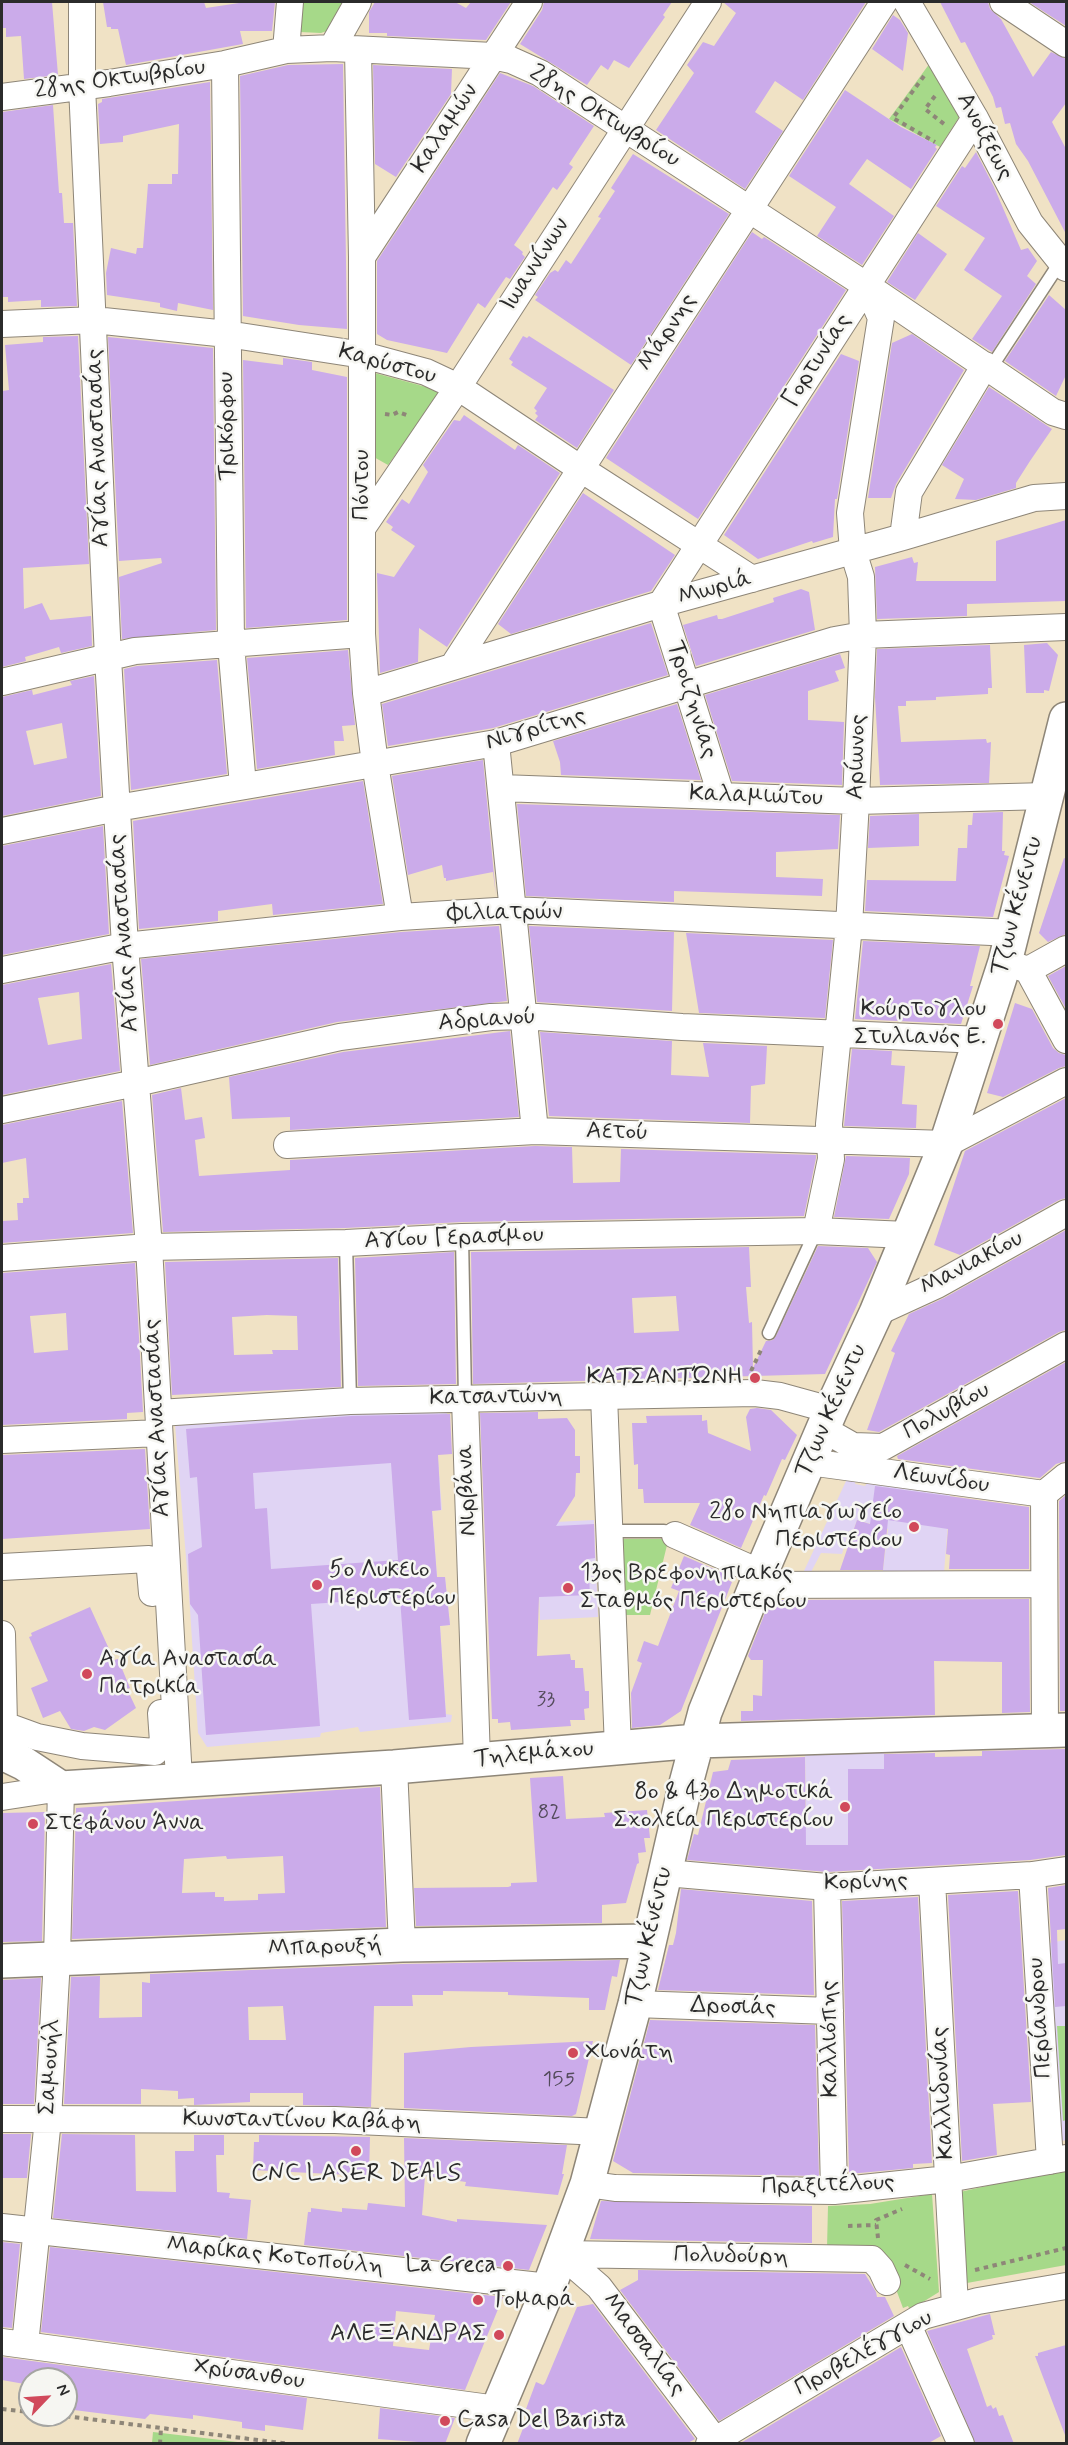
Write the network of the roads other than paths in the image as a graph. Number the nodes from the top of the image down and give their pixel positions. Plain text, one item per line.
1 (82, 2) edge
2 (290, 2) edge
3 (358, 2) edge
4 (529, 2) edge
5 (708, 2) edge
6 (884, 2) edge
7 (907, 2) edge
8 (1003, 2) edge
9 (1066, 44) edge
10 (332, 48) junction
11 (286, 50) junction
12 (358, 50) junction
13 (493, 56) junction
14 (225, 64) junction
15 (82, 86) junction
16 (2, 97) edge
17 (975, 118) junction
18 (624, 128) junction
19 (748, 210) junction
20 (362, 257) junction
21 (1064, 265) edge
22 (867, 286) junction
23 (94, 320) junction
24 (2, 324) edge
25 (227, 334) junction
26 (363, 355) junction
27 (987, 367) junction
28 (458, 387) junction
29 (1066, 416) edge
30 (581, 469) junction
31 (1066, 496) edge
32 (363, 527) junction
33 (903, 537) junction
34 (699, 544) junction
35 (853, 551) junction
36 (752, 579) junction
37 (661, 604) junction
38 (1066, 627) edge
39 (362, 634) junction
40 (862, 635) junction
41 (231, 644) junction
42 (108, 658) junction
43 (453, 666) junction
44 (2, 682) edge
45 (686, 685) junction
46 (366, 693) junction
47 (1066, 724) edge
48 (496, 743) junction
49 (375, 764) junction
50 (243, 786) junction
51 (501, 788) junction
52 (721, 795) junction
53 (1047, 796) junction
54 (856, 801) junction
55 (117, 808) junction
56 (2, 831) edge
57 (512, 910) junction
58 (400, 917) junction
59 (849, 926) junction
60 (125, 946) junction
61 (1066, 949) edge
62 (1015, 955) junction
63 (2, 970) edge
64 (523, 1016) junction
65 (839, 1033) junction
66 (981, 1040) junction
67 (1066, 1040) edge
68 (1066, 1081) edge
69 (136, 1083) junction
70 (2, 1110) edge
71 (535, 1131) junction
72 (831, 1140) junction
73 (946, 1144) junction
74 (287, 1145) dead end
75 (1066, 1213) edge
76 (816, 1231) junction
77 (907, 1235) junction
78 (462, 1237) junction
79 (346, 1243) junction
80 (149, 1247) junction
81 (2, 1258) edge
82 (876, 1313) junction
83 (768, 1332) road end
84 (1066, 1345) edge
85 (604, 1396) junction
86 (465, 1399) junction
87 (350, 1401) junction
88 (827, 1420) junction
89 (159, 1423) junction
90 (2, 1440) edge
91 (809, 1462) junction
92 (1066, 1476) edge
93 (1044, 1494) junction
94 (609, 1531) junction
95 (675, 1535) joint
96 (164, 1540) junction
97 (2, 1551) edge
98 (2, 1567) edge
99 (759, 1579) junction
100 (1043, 1584) junction
101 (2, 1634) edge
102 (1056, 1731) edge
103 (697, 1741) junction
104 (618, 1748) junction
105 (2, 1753) edge
106 (477, 1760) junction
107 (394, 1767) junction
108 (180, 1779) junction
109 (61, 1788) junction
110 (2, 1797) edge
111 (1066, 1870) edge
112 (666, 1873) junction
113 (1032, 1875) junction
114 (932, 1881) junction
115 (827, 1887) junction
116 (649, 1941) junction
117 (402, 1945) junction
118 (57, 1959) junction
119 (2, 1961) edge
120 (635, 2004) junction
121 (830, 2011) junction
122 (2, 2119) edge
123 (48, 2119) junction
124 (602, 2132) junction
125 (1058, 2160) edge
126 (587, 2184) junction
127 (949, 2189) junction
128 (834, 2190) junction
129 (2, 2227) edge
130 (37, 2231) junction
131 (561, 2254) junction
132 (884, 2276) road end
133 (549, 2287) junction
134 (1066, 2287) edge
135 (955, 2306) junction
136 (909, 2325) junction
137 (13, 2344) edge
138 (497, 2409) junction
139 (714, 2442) edge
140 (958, 2443) edge
141 (483, 2444) edge

1 - 15 street, Αγίας Αναστασίας
2 - 11 street
3 - 10 street
4 - 13 street, Καλαμών
5 - 18 street, Ιωαννίνων
6 - 19 street, Μάρνης
7 - 17 street, Ανοίξεως
8 - 9 street
10 - 11 street, 28ης Οκτωβρίου
10 - 12 street, 28ης Οκτωβρίου
11 - 14 street, 28ης Οκτωβρίου
12 - 13 street, 28ης Οκτωβρίου
12 - 20 street, Πόντου
13 - 18 street, 28ης Οκτωβρίου
13 - 20 street, Καλαμών
14 - 15 street, 28ης Οκτωβρίου
14 - 25 street, Τρικόρφου
15 - 16 street, 28ης Οκτωβρίου
15 - 23 street, Αγίας Αναστασίας
17 - 21 street, Ανοίξεως
17 - 22 street, Γορτυνίας
18 - 19 street, 28ης Οκτωβρίου
18 - 28 street, Ιωαννίνων
19 - 22 street, 28ης Οκτωβρίου
19 - 30 street, Μάρνης
20 - 26 street, Πόντου
21 - 27 lane
22 - 27 street, 28ης Οκτωβρίου
22 - 34 street, Γορτυνίας
22 - 35 street, Αρίωνος
23 - 24 street, Καρύστου
23 - 25 street, Καρύστου
23 - 42 street, Αγίας Αναστασίας
25 - 26 street, Καρύστου
25 - 41 street, Τρικόρφου
26 - 28 street, Καρύστου
26 - 32 street, Πόντου
27 - 29 street, 28ης Οκτωβρίου
27 - 33 street
28 - 30 street, Καρύστου
28 - 32 street, Ιωαννίνων
30 - 34 street, Καρύστου
30 - 43 street, Μάρνης
31 - 33 street, Μωριά
32 - 39 street, Πόντου
33 - 35 street, Μωριά
34 - 36 street, Καρύστου
34 - 37 street, Γορτυνίας
35 - 36 street, Μωριά
35 - 40 street, Αρίωνος
36 - 37 street, Μωριά
37 - 43 street, Μωριά
37 - 45 street, Τροιζηνίας
38 - 40 street, Νιγρίτης
39 - 41 street
39 - 46 street, Πόντου
40 - 45 street, Νιγρίτης
40 - 54 street, Αρίωνος
41 - 42 street
41 - 50 street, Τρικόρφου
42 - 44 street
42 - 55 street, Αγίας Αναστασίας
43 - 46 street, Μωριά
45 - 48 street, Νιγρίτης
45 - 52 street, Τροιζηνίας
46 - 49 street, Πόντου
47 - 53 street, Τζων Κένεντυ
48 - 49 street, Νιγρίτης
48 - 51 street
49 - 50 street, Νιγρίτης
49 - 58 street, Πόντου
50 - 55 street, Νιγρίτης
51 - 52 street, Καλαμιώτου
51 - 57 street
52 - 54 street, Καλαμιώτου
53 - 54 street, Καλαμιώτου
53 - 62 street, Τζων Κένεντυ
54 - 59 street, Αρίωνος
55 - 56 street, Νιγρίτης
55 - 60 street, Αγίας Αναστασίας
57 - 58 street, Φιλιατρών
57 - 59 street, Φιλιατρών
57 - 64 street
58 - 60 street, Φιλιατρών
59 - 62 street, Φιλιατρών
59 - 65 street, Αρίωνος
60 - 63 street, Φιλιατρών
60 - 69 street, Αγίας Αναστασίας
61 - 62 street
62 - 66 street, Τζων Κένεντυ
62 - 67 street
64 - 65 street, Αδριανού
64 - 69 street, Αδριανού
64 - 71 street
65 - 66 street, Αδριανού
65 - 72 street, Αρίωνος
66 - 73 street, Τζων Κένεντυ
68 - 73 street
69 - 70 street, Αδριανού
69 - 80 street, Αγίας Αναστασίας
71 - 72 street, Αετού
71 - 74 street, Αετού
72 - 73 street, Αετού
72 - 76 street, Αρίωνος
73 - 77 street, Τζων Κένεντυ
75 - 82 street, Μανιακίου
76 - 77 street, Αγίου Γερασίμου
76 - 78 street, Αγίου Γερασίμου
76 - 83 lane
77 - 82 street, Τζων Κένεντυ
78 - 79 street, Αγίου Γερασίμου
78 - 86 lane
79 - 80 street, Αγίου Γερασίμου
79 - 87 lane
80 - 81 street, Αγίου Γερασίμου
80 - 89 street, Αγίας Αναστασίας
82 - 88 street, Τζων Κένεντυ
84 - 88 street, Πολυβίου
85 - 86 street, Κατσαντώνη
85 - 88 street, Κατσαντώνη
85 - 94 street
86 - 87 street, Κατσαντώνη
86 - 106 street, Νιρβάνα
87 - 89 street, Κατσαντώνη
88 - 91 street, Τζων Κένεντυ
89 - 90 street, Κατσαντώνη
89 - 96 street, Αγίας Αναστασίας
91 - 93 street, Λεωνίδου
91 - 99 street, Τζων Κένεντυ
92 - 93 street
93 - 100 street
94 - 95 lane
94 - 104 street
95 - 99 street
96 - 97 street
96 - 108 street, Αγίας Αναστασίας
98 - 101 street
99 - 100 street
99 - 103 street, Τζων Κένεντυ
100 - 102 street
102 - 103 street, Τηλεμάχου
103 - 104 street, Τηλεμάχου
103 - 112 street, Τζων Κένεντυ
104 - 106 street, Τηλεμάχου
105 - 109 street
106 - 107 street, Τηλεμάχου
107 - 108 street, Τηλεμάχου
107 - 117 street
108 - 109 street, Τηλεμάχου
109 - 110 street, Τηλεμάχου
109 - 118 street, Σαμουήλ
111 - 113 street, Κορίνης
112 - 115 street, Κορίνης
112 - 116 street, Τζων Κένεντυ
113 - 114 street, Κορίνης
113 - 125 street, Περίανδρου
114 - 115 street, Κορίνης
114 - 127 street, Καλλιδονίας
115 - 121 street, Καλλιόπης
116 - 117 street, Μπαρουξή
116 - 120 street, Τζων Κένεντυ
117 - 118 street, Μπαρουξή
118 - 119 street, Μπαρουξή
118 - 123 street, Σαμουήλ
120 - 121 street, Δροσιάς
120 - 124 street, Τζων Κένεντυ
121 - 128 street, Καλλιόπης
122 - 123 street, Κωνσταντίνου Καβάφη
123 - 124 street, Κωνσταντίνου Καβάφη
123 - 130 street, Σαμουήλ
124 - 126 street, Τζων Κένεντυ
125 - 127 street, Πραξιτέλους
126 - 128 street, Πραξιτέλους
126 - 131 street, Τζων Κένεντυ
127 - 128 street, Πραξιτέλους
127 - 135 street, Καλλιδονίας
129 - 130 street, Μαρίκας Κοτοπούλη
130 - 133 street, Μαρίκας Κοτοπούλη
130 - 137 street, Σαμουήλ
131 - 132 street, Πολυδούρη
131 - 133 street, Τζων Κένεντυ
131 - 139 street, Μασσαλίας
133 - 138 street, Τζων Κένεντυ
134 - 135 street, Προβελέγγιου
135 - 136 street, Προβελέγγιου
136 - 139 street, Προβελέγγιου
136 - 140 street
137 - 138 street, Χρύσανθου
138 - 141 street, Τζων Κένεντυ

